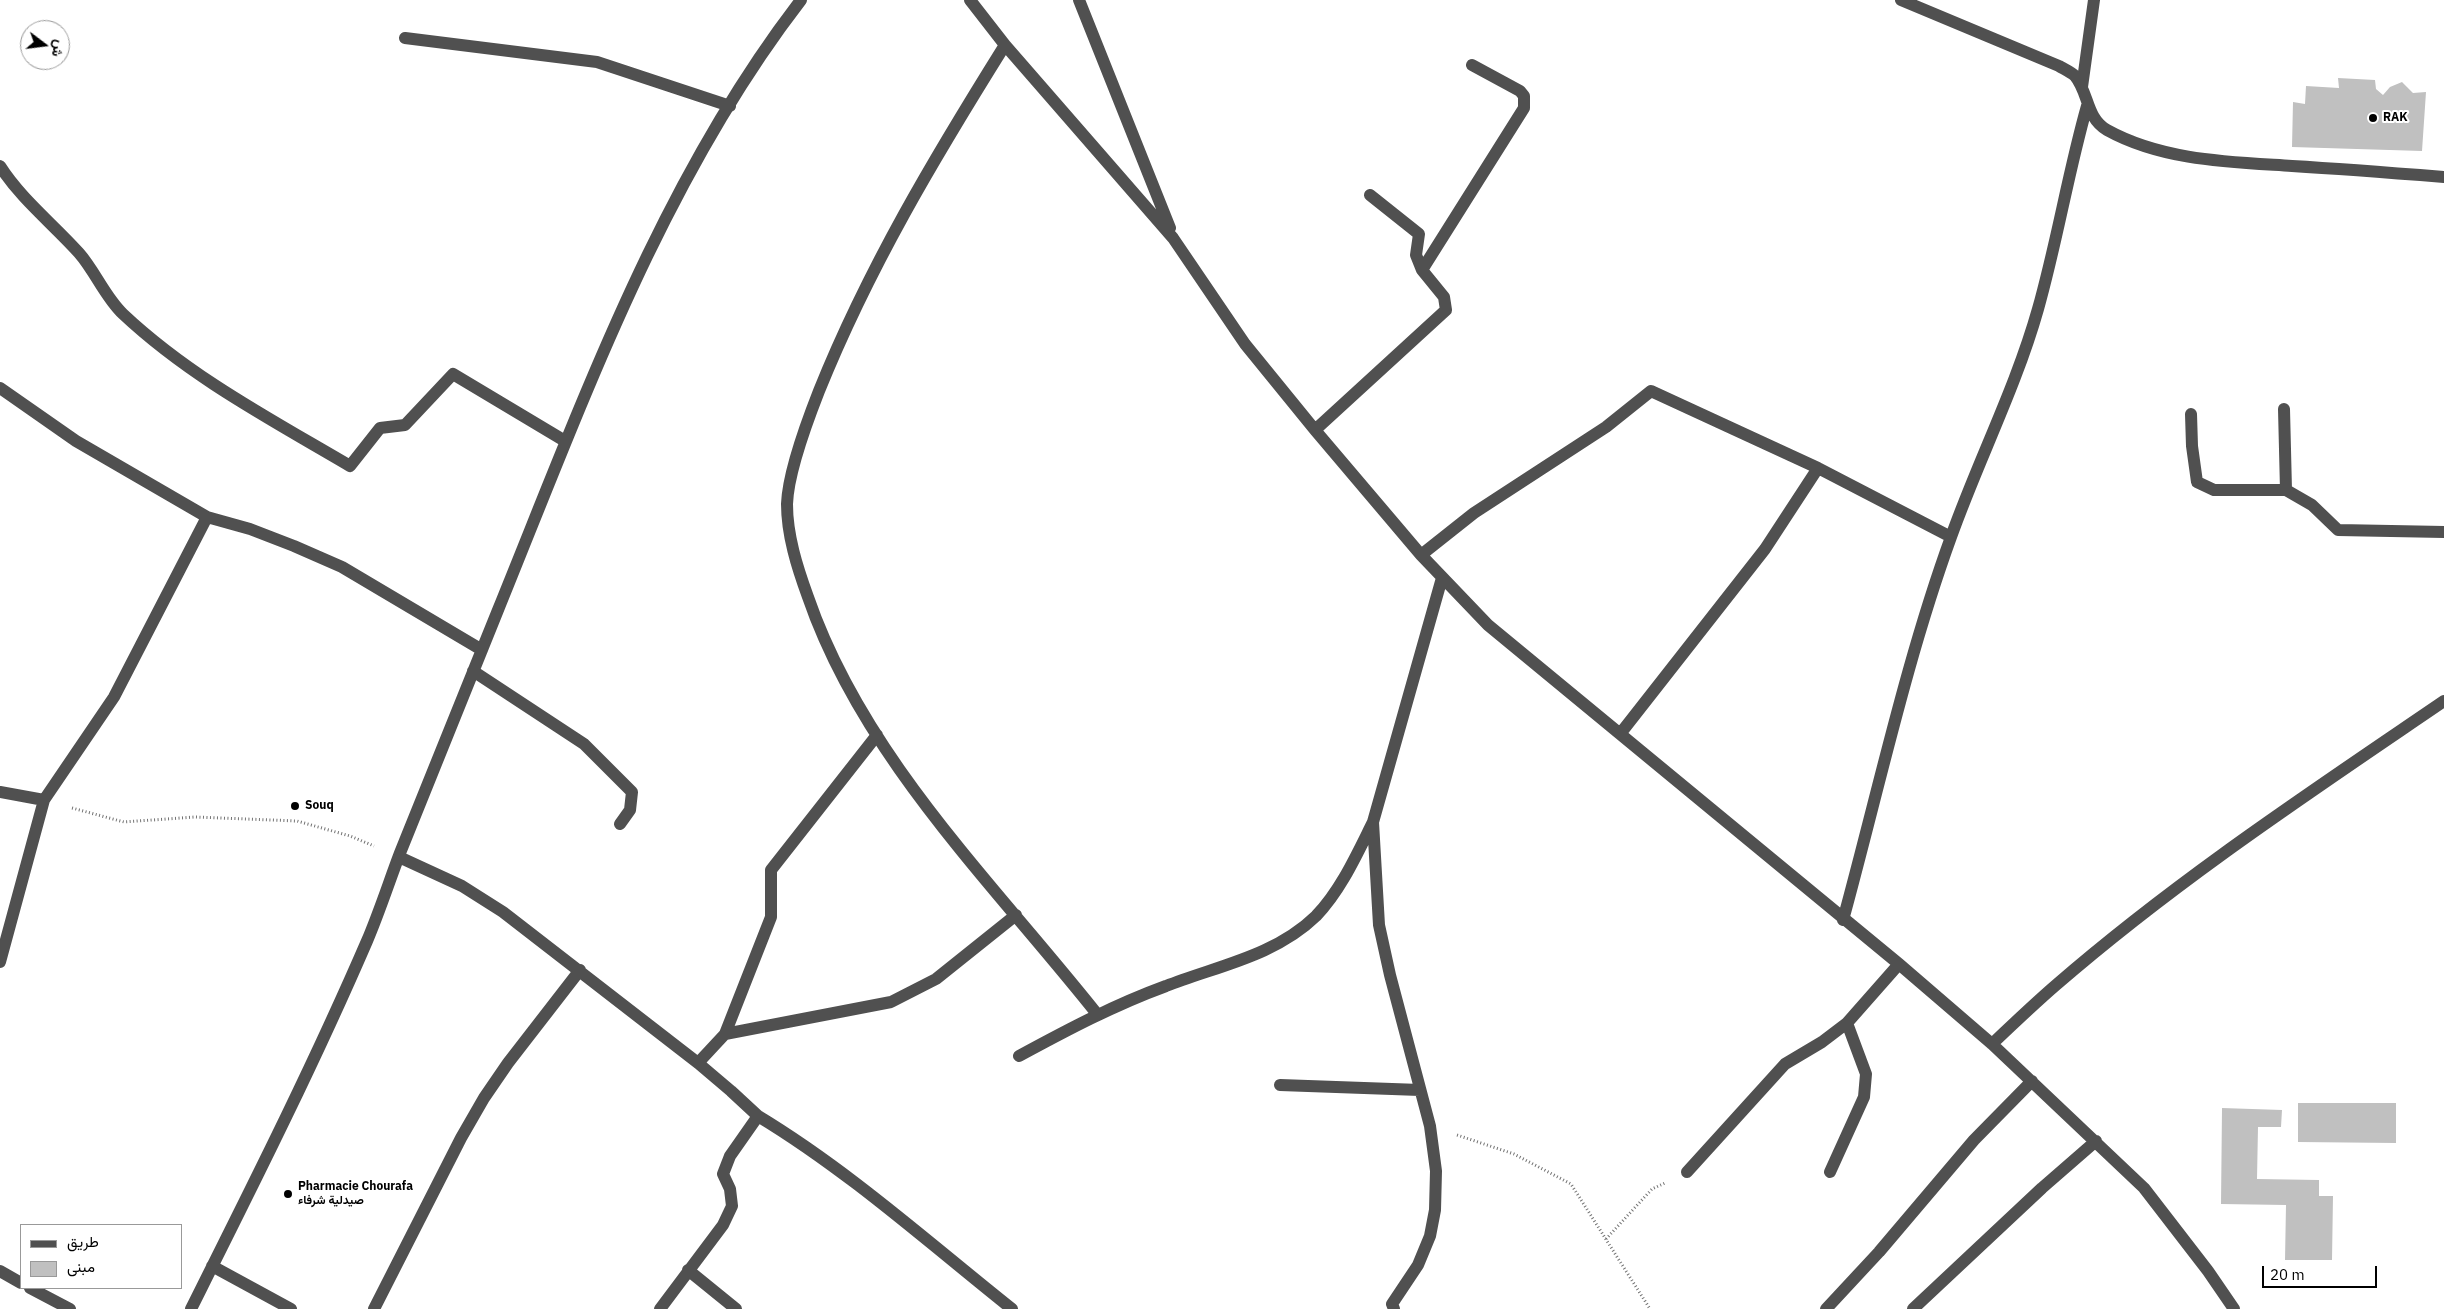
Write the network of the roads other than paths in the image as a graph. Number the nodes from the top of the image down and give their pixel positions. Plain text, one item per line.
1 (802, 0) edge
2 (970, 0) edge
3 (1079, 0) edge
4 (1900, 0) edge
5 (2094, 0) edge
6 (405, 38) dead end
7 (1005, 45) junction
8 (1472, 65) dead end
9 (2082, 87) junction
10 (730, 106) junction
11 (2087, 106) junction
12 (0, 166) edge
13 (2444, 177) edge
14 (1370, 195) dead end
15 (1173, 238) junction
16 (1422, 270) junction
17 (0, 388) edge
18 (2284, 409) dead end
19 (2191, 414) dead end
20 (1314, 430) junction
21 (565, 441) junction
22 (1818, 468) junction
23 (2286, 490) junction
24 (207, 517) junction
25 (2444, 532) edge
26 (1951, 537) junction
27 (1421, 555) junction
28 (1442, 578) junction
29 (482, 650) junction
30 (473, 671) junction
31 (2444, 701) edge
32 (1620, 734) junction
33 (877, 735) junction
34 (0, 792) edge
35 (44, 800) junction
36 (1373, 822) junction
37 (620, 824) dead end
38 (398, 857) junction
39 (1016, 914) junction
40 (1843, 920) junction
41 (0, 962) edge
42 (1900, 964) junction
43 (580, 970) junction
44 (1097, 1014) junction
45 (1847, 1023) junction
46 (725, 1034) junction
47 (1992, 1044) junction
48 (1019, 1056) dead end
49 (698, 1064) junction
50 (2032, 1081) junction
51 (1280, 1085) dead end
52 (1420, 1090) junction
53 (758, 1116) junction
54 (2096, 1141) junction
55 (1687, 1172) road end
56 (1830, 1172) dead end
57 (212, 1266) junction
58 (688, 1270) junction
59 (0, 1271) edge
60 (20, 1282) edge
61 (32, 1289) edge
62 (1391, 1307) edge
63 (70, 1309) edge
64 (191, 1309) edge
65 (291, 1309) edge
66 (374, 1309) edge
67 (660, 1309) edge
68 (736, 1309) edge
69 (1012, 1309) edge
70 (1826, 1309) edge
71 (1913, 1309) edge
72 (2234, 1309) edge

1 - 10 street
2 - 7 street
3 - 15 street
4 - 9 street
5 - 9 street
6 - 10 street
7 - 15 street
7 - 33 street
8 - 16 street
9 - 11 street
10 - 21 street
11 - 13 street
11 - 26 street
12 - 21 street
14 - 16 street
15 - 20 street
16 - 20 street
17 - 24 street
18 - 23 street
19 - 23 street
20 - 27 street
21 - 29 street
22 - 26 street
22 - 27 street
22 - 32 street
23 - 25 street
24 - 29 street
24 - 35 street
26 - 40 street
27 - 28 street
28 - 32 street
28 - 36 street
29 - 30 street
30 - 37 street
30 - 38 street
31 - 47 street
32 - 40 street
33 - 39 street
33 - 46 street
34 - 35 street
35 - 41 street
36 - 44 street
36 - 52 street
38 - 43 street
38 - 57 street
39 - 44 street
39 - 46 street
40 - 42 street
42 - 45 street
42 - 47 street
43 - 49 street
43 - 66 street
44 - 48 street
45 - 55 street
45 - 56 street
46 - 49 street
47 - 50 street
49 - 53 street
50 - 54 street
50 - 70 street
51 - 52 street
52 - 62 street
53 - 58 street
53 - 69 street
54 - 71 street
54 - 72 street
57 - 64 street
57 - 65 street
58 - 67 street
58 - 68 street
59 - 60 street
61 - 63 street

